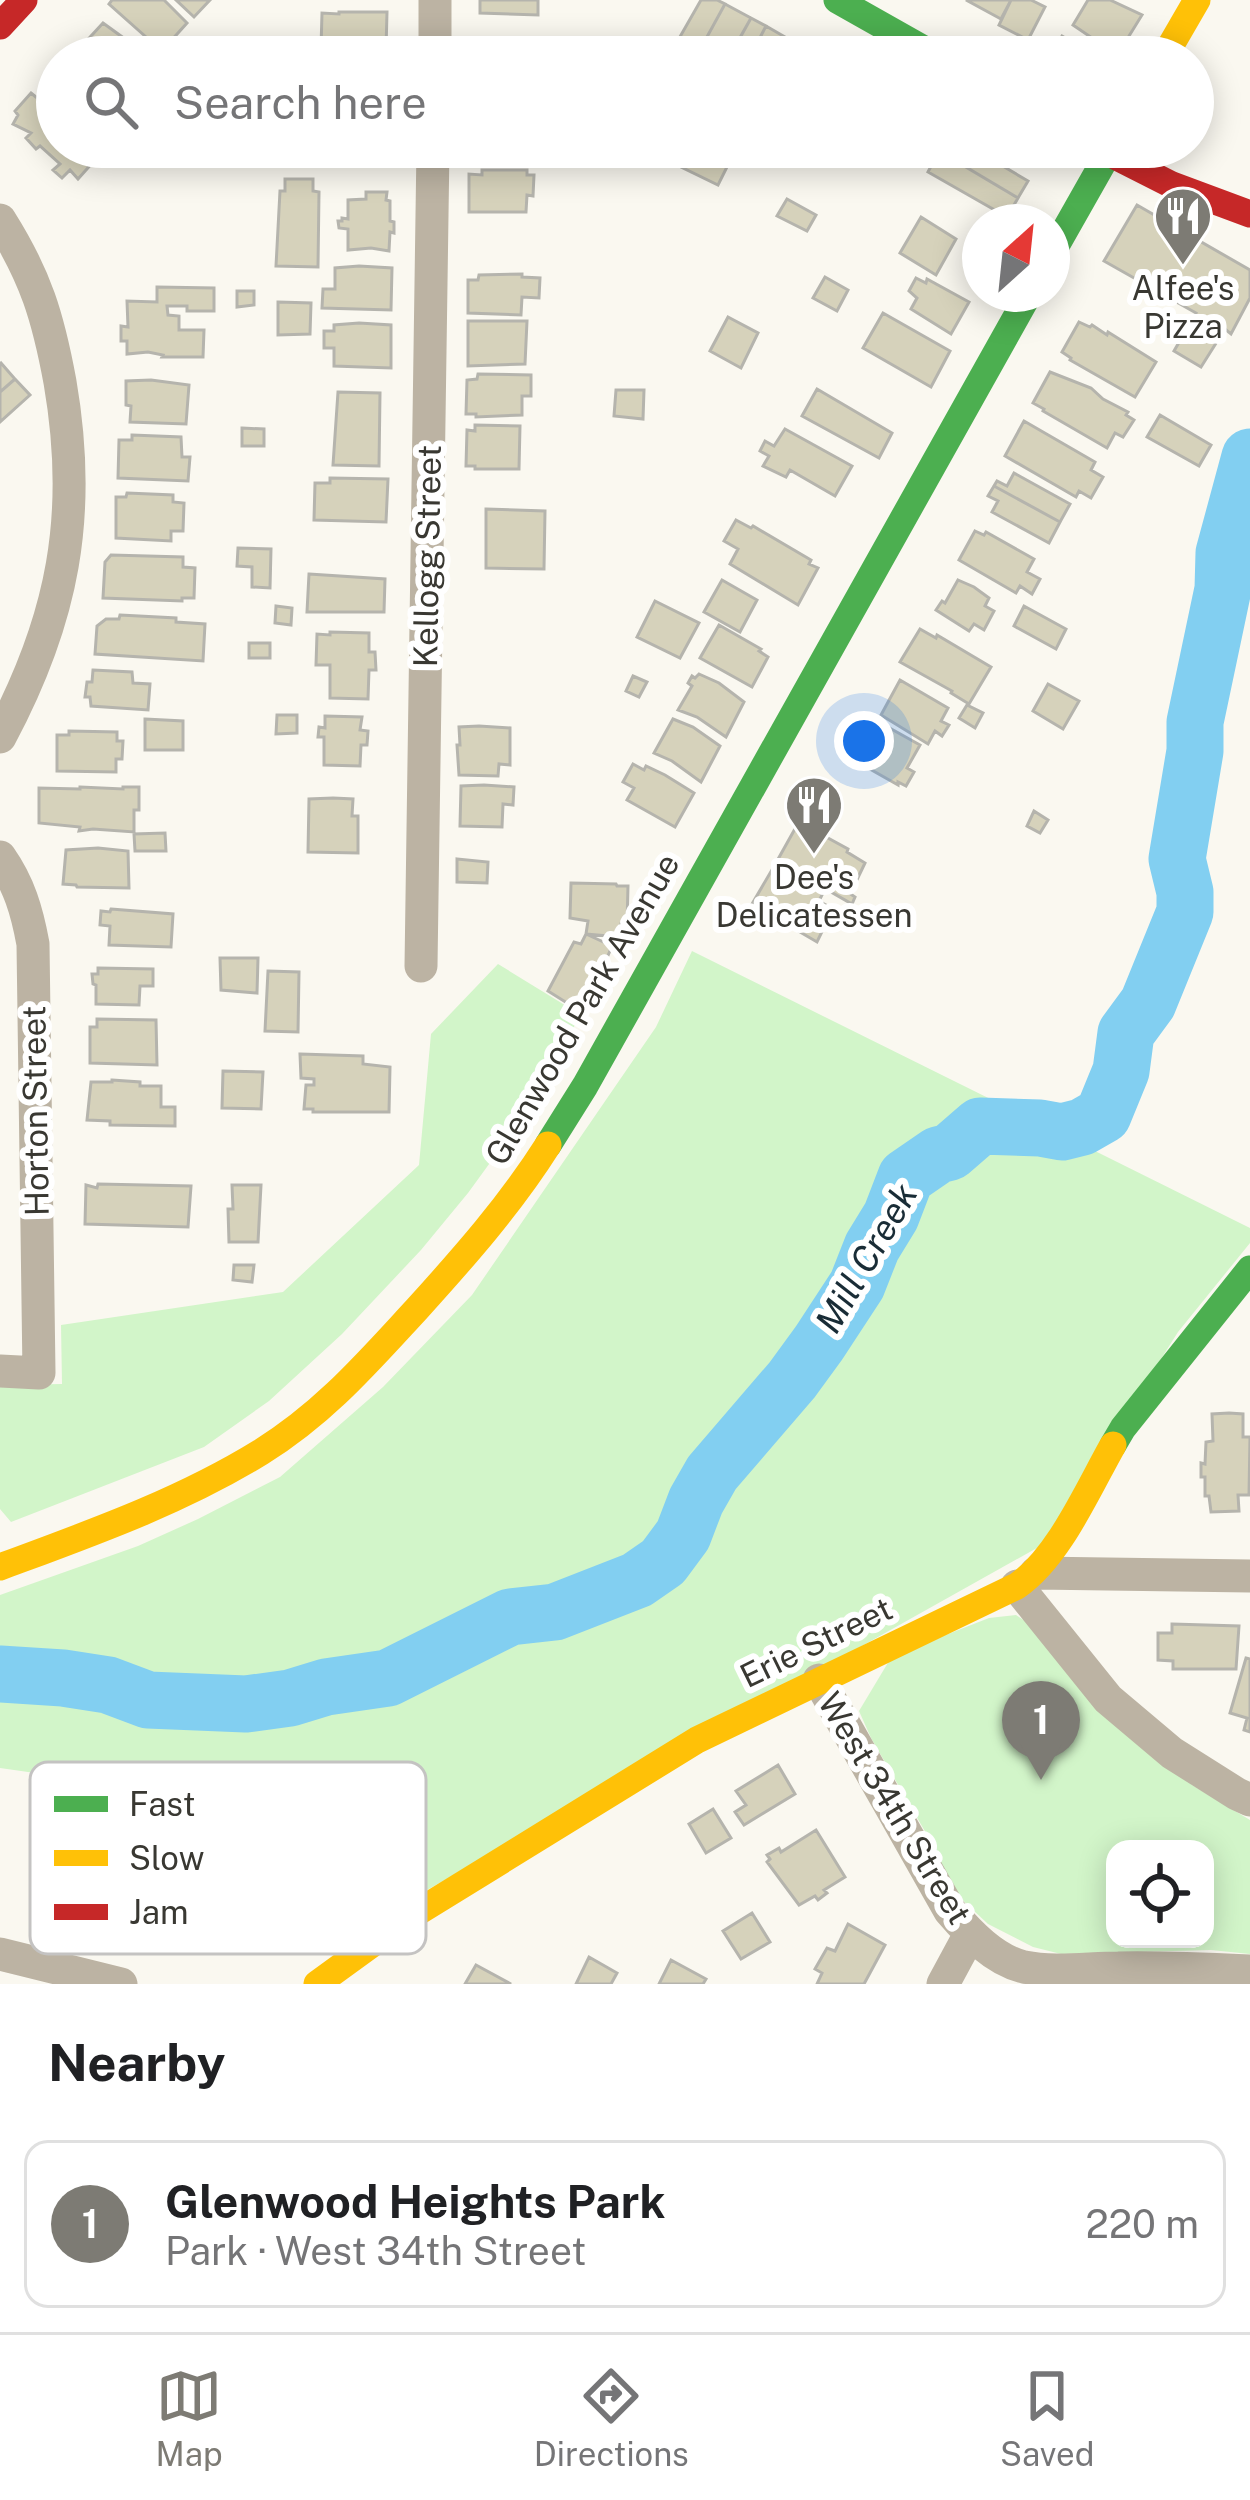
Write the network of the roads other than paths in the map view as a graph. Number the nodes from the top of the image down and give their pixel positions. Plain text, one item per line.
1 (24, 0) edge
2 (436, 0) edge
3 (837, 0) edge
4 (1196, 0) edge
5 (0, 26) edge
6 (435, 36) edge
7 (901, 36) edge
8 (1176, 36) edge
9 (433, 168) edge
10 (1096, 168) edge
11 (1143, 168) edge
12 (1250, 214) edge
13 (1070, 218) edge
14 (0, 220) edge
15 (1019, 312) edge
16 (0, 737) edge
17 (0, 857) edge
18 (421, 966) dead end
19 (1250, 1268) edge
20 (0, 1371) edge
21 (0, 1567) edge
22 (1250, 1576) edge
23 (1027, 1580) junction
24 (819, 1680) junction
25 (1250, 1800) edge
26 (426, 1907) edge
27 (970, 1934) junction
28 (0, 1954) edge
29 (358, 1954) edge
30 (1250, 1971) edge
31 (121, 1984) edge
32 (317, 1984) edge
33 (943, 1984) edge

1 - 5 main road
2 - 6 street
3 - 7 main road
4 - 8 main road
9 - 18 street, Kellogg Street
10 - 13 main road
11 - 12 main road
14 - 16 street
15 - 21 main road, Glenwood Park Avenue
17 - 20 street, Horton Street
19 - 23 main road
22 - 23 street
23 - 24 main road, Erie Street
23 - 25 street
24 - 26 main road, Erie Street
24 - 27 street, West 34th Street
27 - 30 street, West 34th Street
27 - 33 street
28 - 31 street
29 - 32 main road, Erie Street

